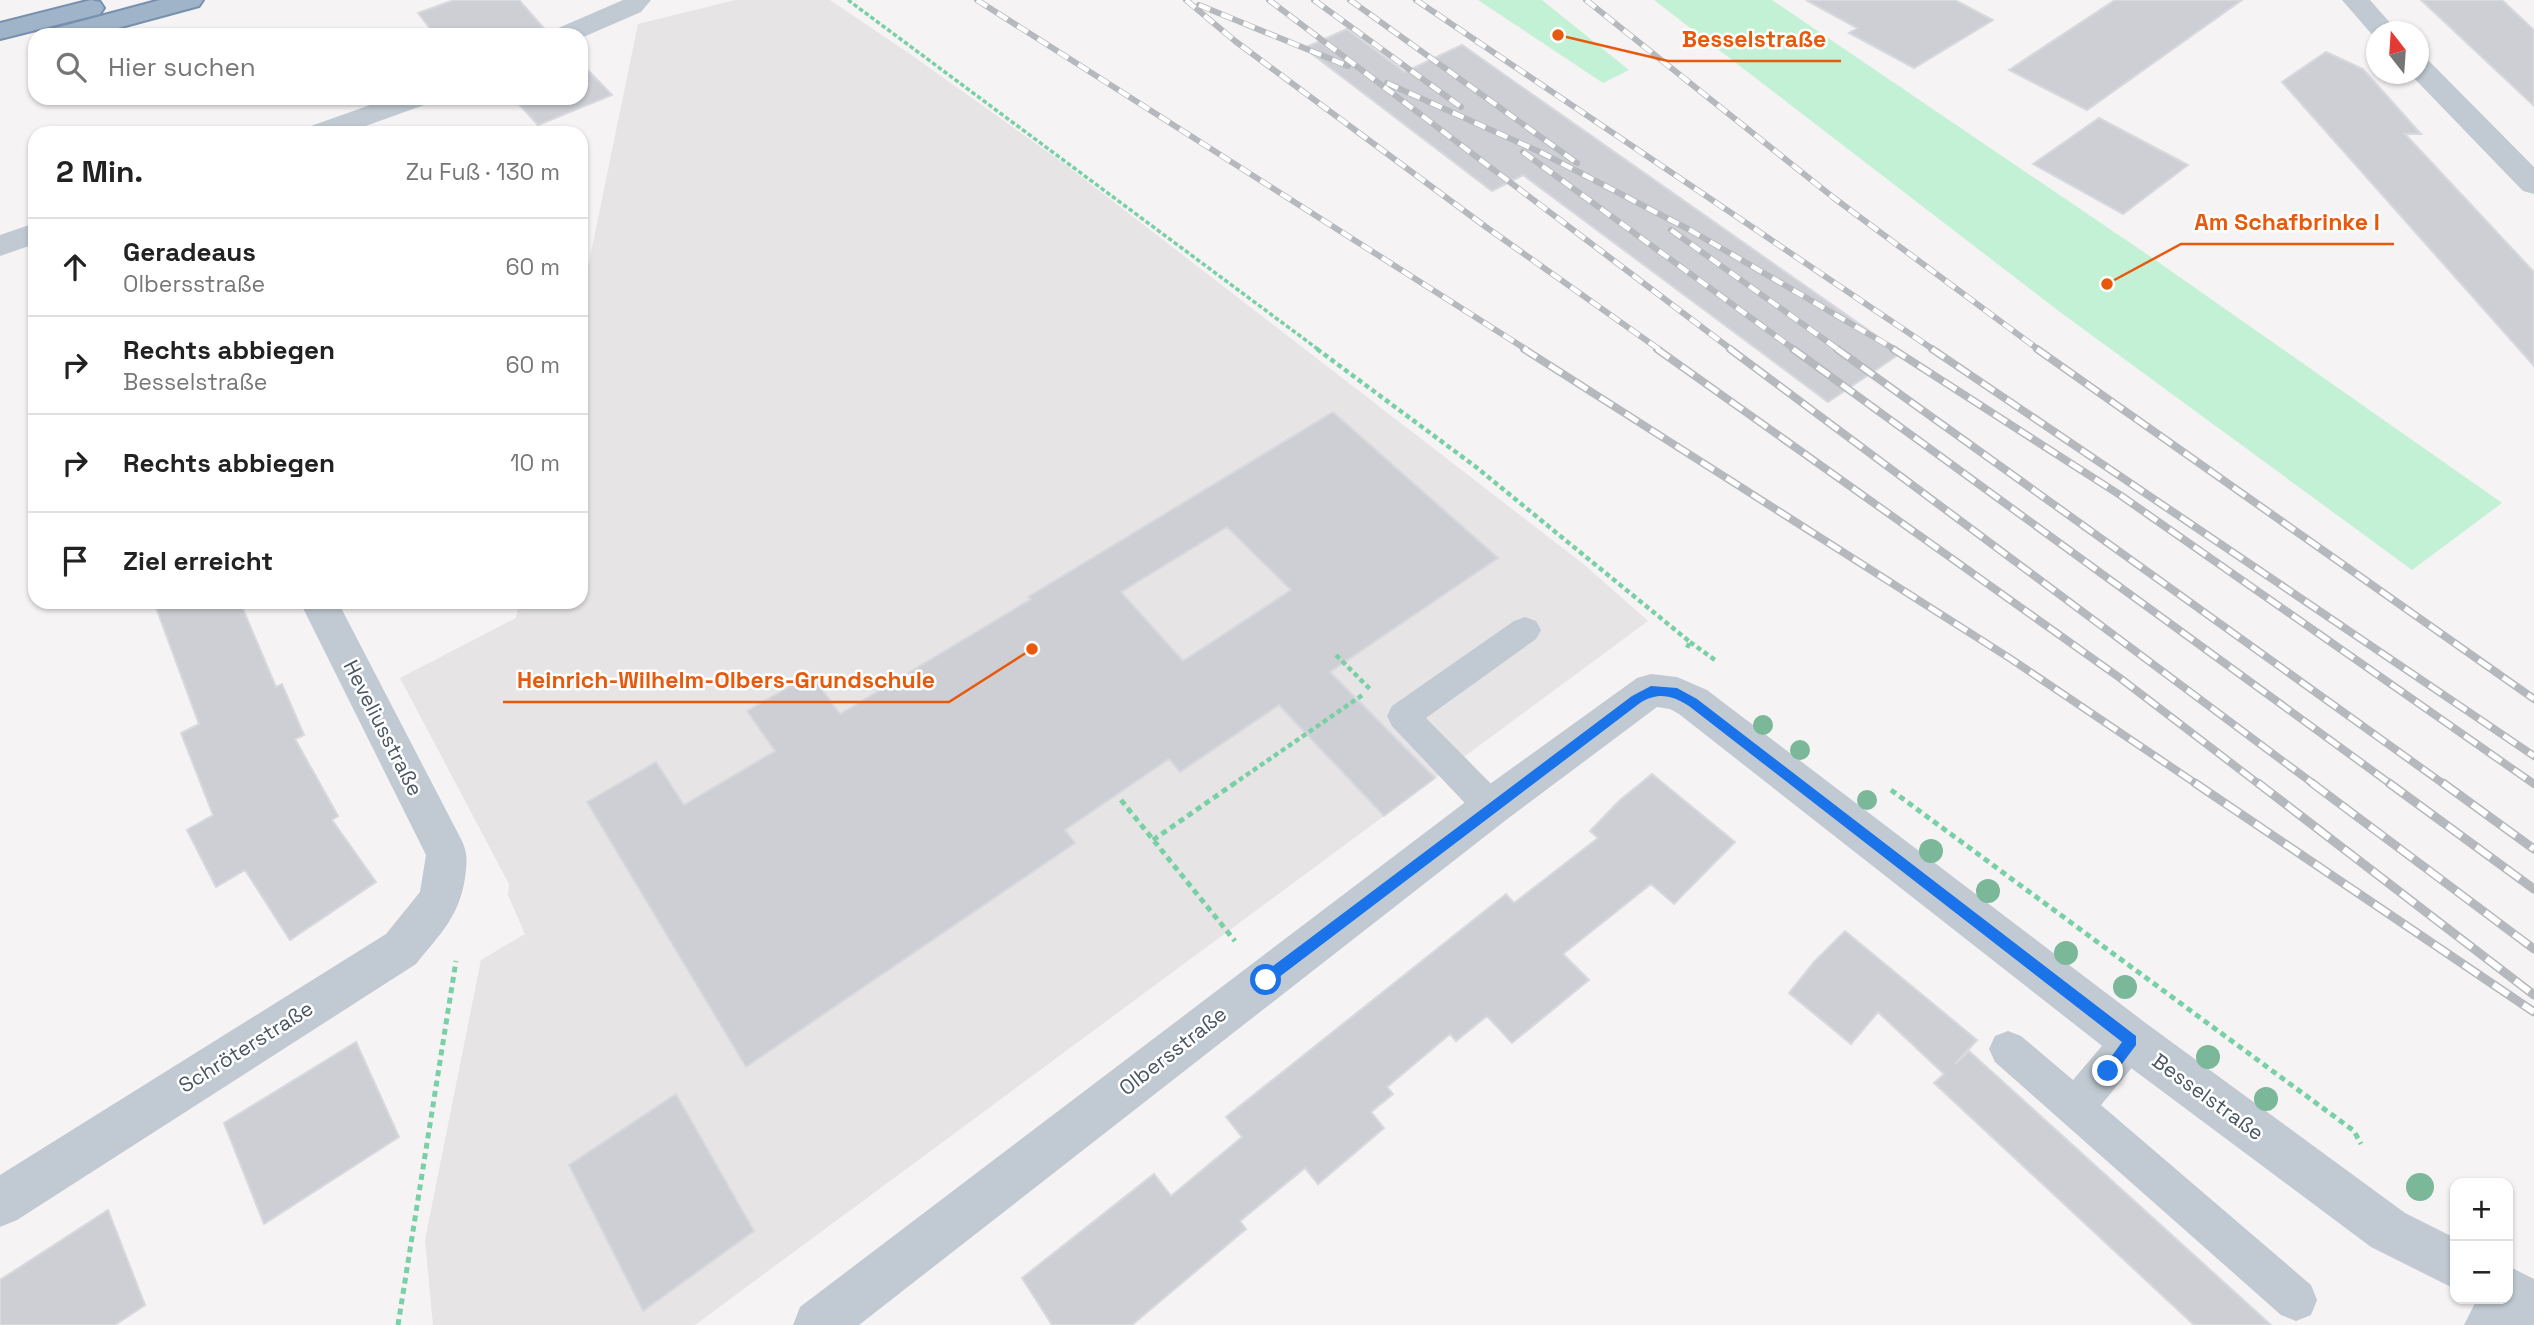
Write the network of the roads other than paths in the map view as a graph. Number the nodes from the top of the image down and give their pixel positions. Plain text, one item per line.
1 (120, 0) edge
2 (190, 0) edge
3 (638, 0) edge
4 (2355, 0) edge
5 (2375, 21) edge
6 (88, 28) edge
7 (582, 28) edge
8 (0, 31) edge
9 (28, 44) edge
10 (0, 51) edge
11 (2429, 76) edge
12 (397, 105) edge
13 (338, 126) edge
14 (2534, 184) edge
15 (28, 236) edge
16 (0, 246) edge
17 (323, 609) edge
18 (1525, 630) dead end
19 (1668, 691) joint
20 (1491, 807) junction
21 (447, 854) joint
22 (2132, 1040) junction
23 (2008, 1049) dead end
24 (2075, 1107) junction
25 (0, 1203) edge
26 (2450, 1261) edge
27 (2296, 1300) dead end
28 (818, 1325) edge

1 - 8 highway
2 - 6 highway
3 - 7 street
4 - 5 street
9 - 10 highway
11 - 14 street
12 - 13 street
15 - 16 street
17 - 21 street, Heveliusstraße
18 - 20 lane
19 - 20 street, Olbersstraße
19 - 22 street, Besselstraße
20 - 28 street, Olbersstraße
21 - 25 street, Schröterstraße
22 - 24 lane
22 - 26 street, Besselstraße
23 - 24 lane
24 - 27 lane

